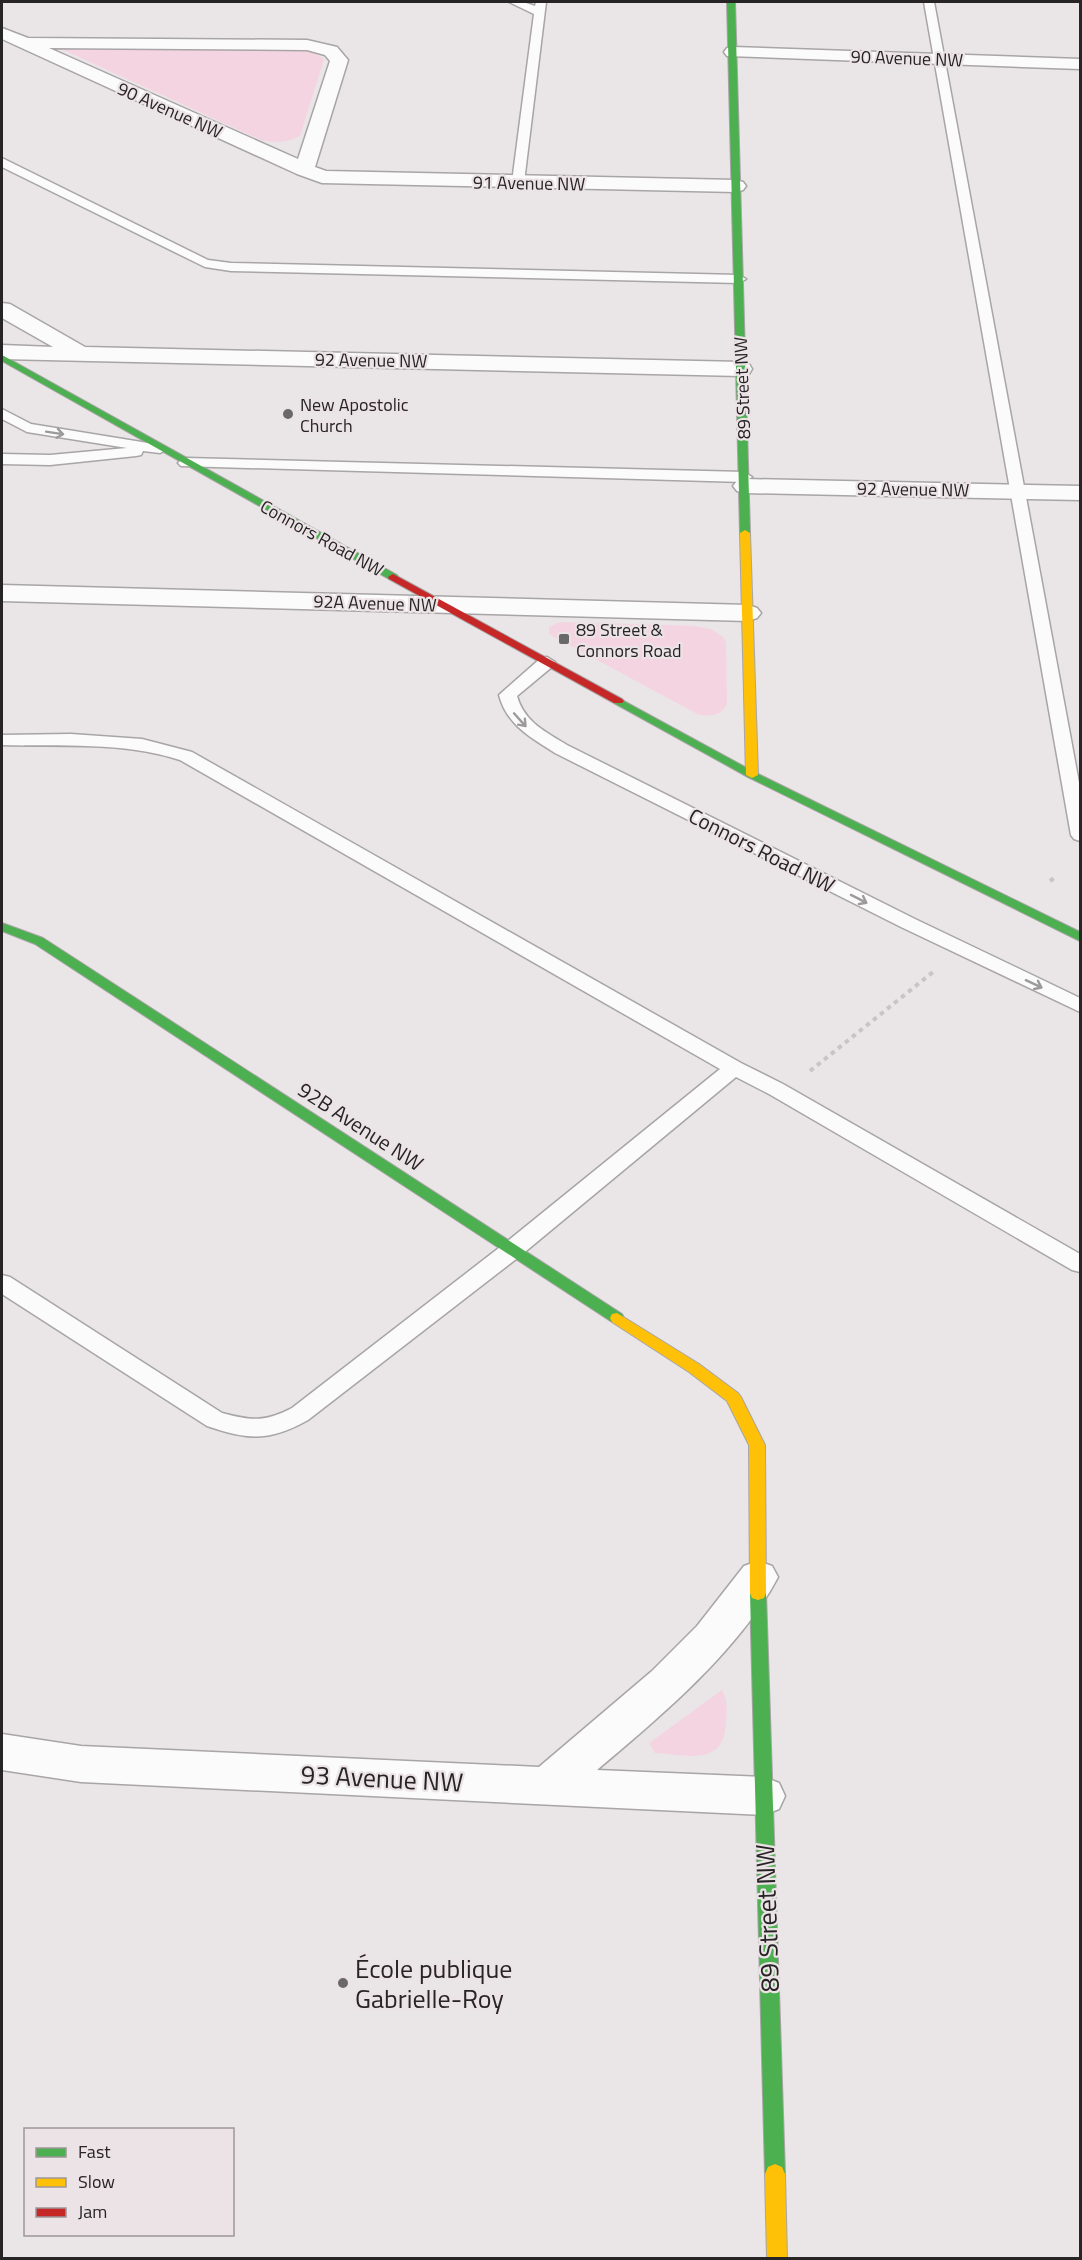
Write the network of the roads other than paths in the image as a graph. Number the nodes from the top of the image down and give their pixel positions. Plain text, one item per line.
1 (514, 2) edge
2 (731, 2) edge
3 (929, 2) edge
4 (541, 7) edge
5 (2, 33) edge
6 (19, 41) junction
7 (733, 52) junction
8 (938, 58) junction
9 (1080, 64) edge
10 (2, 162) edge
11 (313, 173) junction
12 (518, 182) junction
13 (736, 186) junction
14 (739, 279) junction
15 (2, 309) edge
16 (2, 352) edge
17 (81, 354) junction
18 (2, 358) edge
19 (741, 369) junction
20 (2, 412) edge
21 (160, 449) junction
22 (2, 459) edge
23 (186, 463) junction
24 (744, 481) junction
25 (1018, 492) junction
26 (1080, 493) edge
27 (2, 593) edge
28 (444, 605) junction
29 (748, 614) junction
30 (547, 662) junction
31 (2, 740) edge
32 (752, 775) junction
33 (1080, 835) edge
34 (2, 927) edge
35 (1080, 937) edge
36 (1080, 1006) edge
37 (734, 1068) junction
38 (513, 1250) junction
39 (1080, 1264) edge
40 (2, 1283) edge
41 (694, 1368) joint
42 (758, 1577) junction
43 (2, 1752) edge
44 (547, 1786) junction
45 (764, 1796) junction
46 (777, 2259) edge

1 - 4 lane
2 - 7 street, 89 Street NW
3 - 8 lane
4 - 12 lane
5 - 6 street, 90 Avenue NW
6 - 11 street, 90 Avenue NW
6 - 11 street, 90 Avenue NW
7 - 8 street, 90 Avenue NW
7 - 13 street, 89 Street NW
8 - 9 street, 90 Avenue NW
8 - 25 lane
10 - 14 lane
11 - 12 street, 91 Avenue NW
12 - 13 street, 91 Avenue NW
13 - 14 street, 89 Street NW
14 - 19 street, 89 Street NW
15 - 17 street
16 - 17 street, 92 Avenue NW
17 - 19 street, 92 Avenue NW
18 - 21 street, Connors Road NW
19 - 24 street, 89 Street NW
20 -> 21 lane, Connors Road NW
21 - 22 lane
21 - 23 street, Connors Road NW
23 - 24 lane
23 - 28 street, Connors Road NW
24 - 25 street, 92 Avenue NW
24 - 29 street, 89 Street NW
25 - 26 street, 92 Avenue NW
25 - 33 lane
27 - 28 street, 92A Avenue NW
28 - 29 street, 92A Avenue NW
28 - 30 street, Connors Road NW
29 - 32 street, 89 Street NW
30 - 32 street, Connors Road NW
30 -> 36 lane, Connors Road NW
31 - 37 lane
32 - 35 street, Connors Road NW
34 - 38 street, 92B Avenue NW
37 - 38 lane
37 - 39 lane
38 - 40 lane
38 - 41 street, 92B Avenue NW
41 - 42 street, 89 Street NW
42 - 44 street
42 - 45 street, 89 Street NW
43 - 44 street, 93 Avenue NW
44 - 45 street, 93 Avenue NW
45 - 46 street, 89 Street NW

